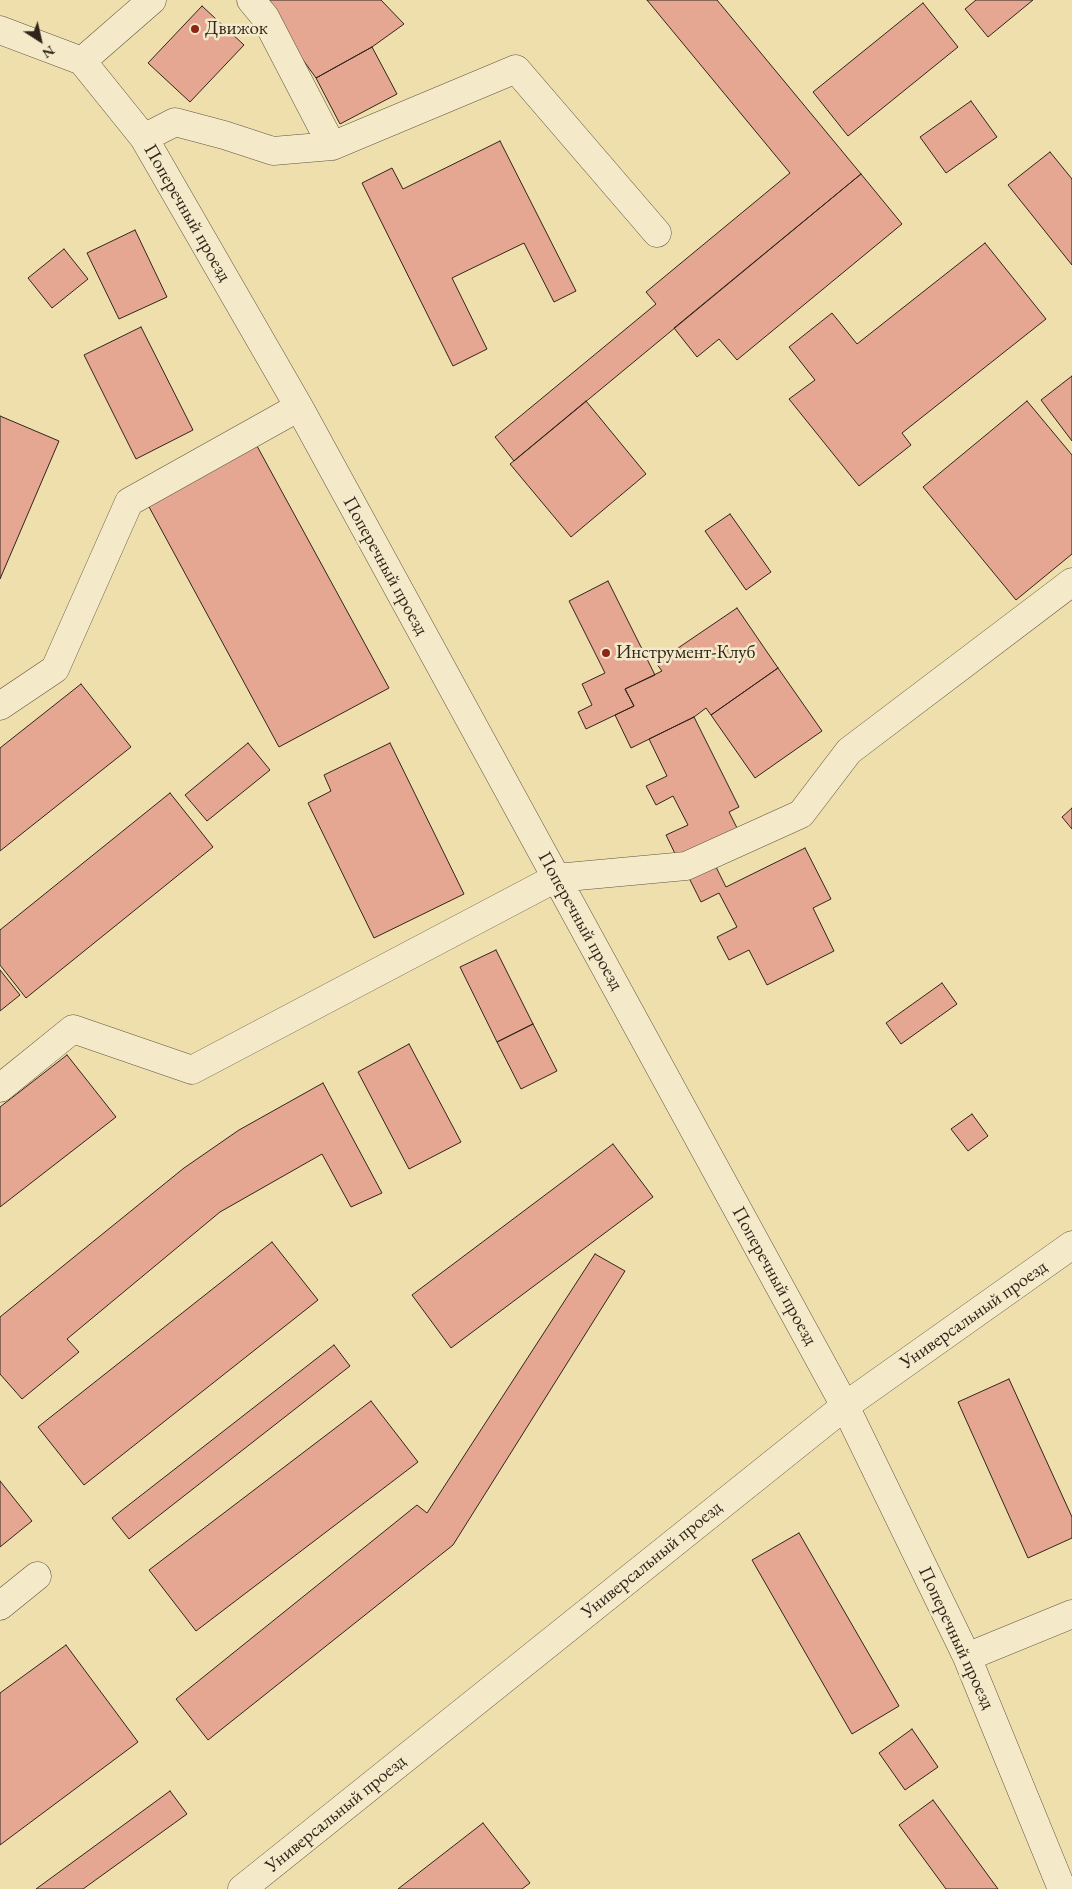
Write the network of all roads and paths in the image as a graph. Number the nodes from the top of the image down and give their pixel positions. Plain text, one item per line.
1 (152, 0) edge
2 (251, 0) edge
3 (0, 30) edge
4 (82, 61) junction
5 (144, 138) junction
6 (332, 146) junction
7 (657, 233) dead end
8 (299, 407) junction
9 (1072, 582) edge
10 (0, 706) edge
11 (556, 878) junction
12 (0, 1088) edge
13 (1072, 1245) edge
14 (845, 1406) junction
15 (37, 1576) dead end
16 (0, 1606) edge
17 (1072, 1614) edge
18 (967, 1657) junction
19 (242, 1889) edge
20 (1062, 1889) edge

1 - 4 street
2 - 6 street
3 - 4 street
4 - 5 street, Поперечный проезд
5 - 6 street
5 - 8 street, Поперечный проезд
6 - 7 street
8 - 10 street
8 - 11 street, Поперечный проезд
9 - 11 street
11 - 12 street
11 - 14 street, Поперечный проезд
13 - 14 street, Универсальный проезд
14 - 18 street, Поперечный проезд
14 - 19 street, Универсальный проезд
15 - 16 street
17 - 18 street
18 - 20 street, Поперечный проезд

